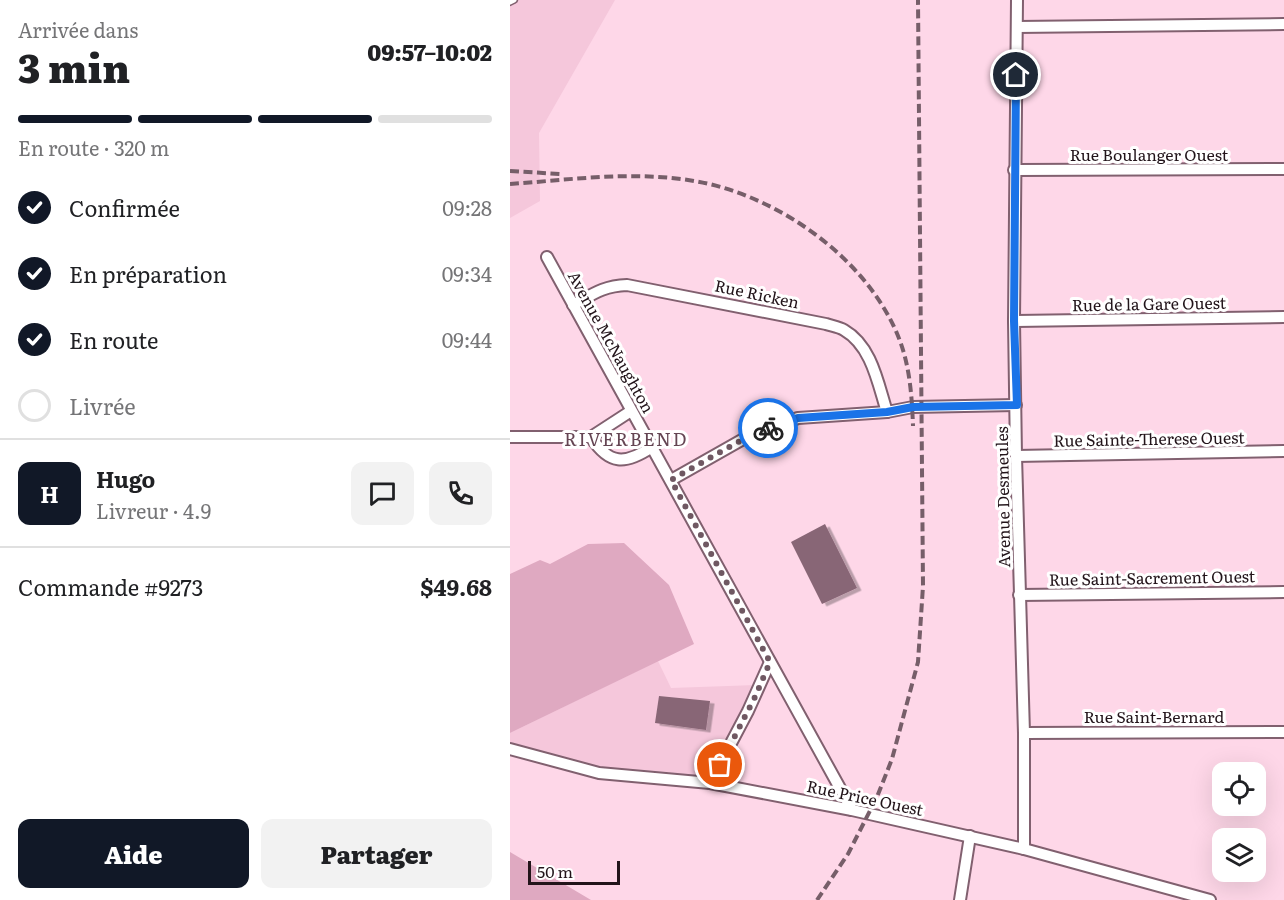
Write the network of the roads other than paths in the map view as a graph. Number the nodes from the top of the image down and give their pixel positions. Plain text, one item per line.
1 (514, 0) edge
2 (1017, 0) edge
3 (510, 2) edge
4 (1284, 24) edge
5 (1017, 27) junction
6 (1284, 169) edge
7 (1014, 170) junction
8 (547, 257) dead end
9 (573, 305) junction
10 (1284, 317) edge
11 (1014, 321) junction
12 (1017, 405) junction
13 (631, 411) junction
14 (887, 412) junction
15 (510, 437) edge
16 (591, 437) junction
17 (652, 447) junction
18 (1284, 452) edge
19 (1016, 456) junction
20 (671, 480) junction
21 (1284, 592) edge
22 (1019, 595) junction
23 (770, 662) junction
24 (1284, 732) edge
25 (1024, 733) junction
26 (510, 749) edge
27 (710, 783) junction
28 (852, 810) junction
29 (970, 836) junction
30 (1024, 849) junction
31 (1173, 895) edge
32 (960, 900) edge
33 (1210, 900) edge

1 - 3 lane
2 - 5 street, Avenue Desmeules
4 - 5 street
5 - 7 street, Avenue Desmeules
6 - 7 street, Rue Boulanger Ouest
7 - 11 street, Avenue Desmeules
8 - 9 street, Avenue McNaughton
9 - 13 street, Avenue McNaughton
9 - 14 street, Rue Ricken
10 - 11 street, Rue de la Gare Ouest
11 - 12 street, Avenue Desmeules
12 - 14 street
12 - 19 street, Avenue Desmeules
13 - 16 street
13 - 17 street, Avenue McNaughton
14 - 20 street
15 - 16 street
16 - 17 street
17 - 20 street, Avenue McNaughton
18 - 19 street, Rue Sainte-Therese Ouest
19 - 22 street, Avenue Desmeules
20 - 23 street, Avenue McNaughton
21 - 22 street, Rue Saint-Sacrement Ouest
22 - 25 street, Avenue Desmeules
23 - 27 street
23 - 28 street, Avenue McNaughton
24 - 25 street, Rue Saint-Bernard
25 - 30 street, Avenue Desmeules
26 - 27 street, Rue Price Ouest
27 - 28 street, Rue Price Ouest
28 - 29 street, Rue Price Ouest
29 - 30 street, Rue Price Ouest
29 - 32 street
30 - 31 street, Rue Price Ouest
31 - 33 street, Rue Price Ouest

